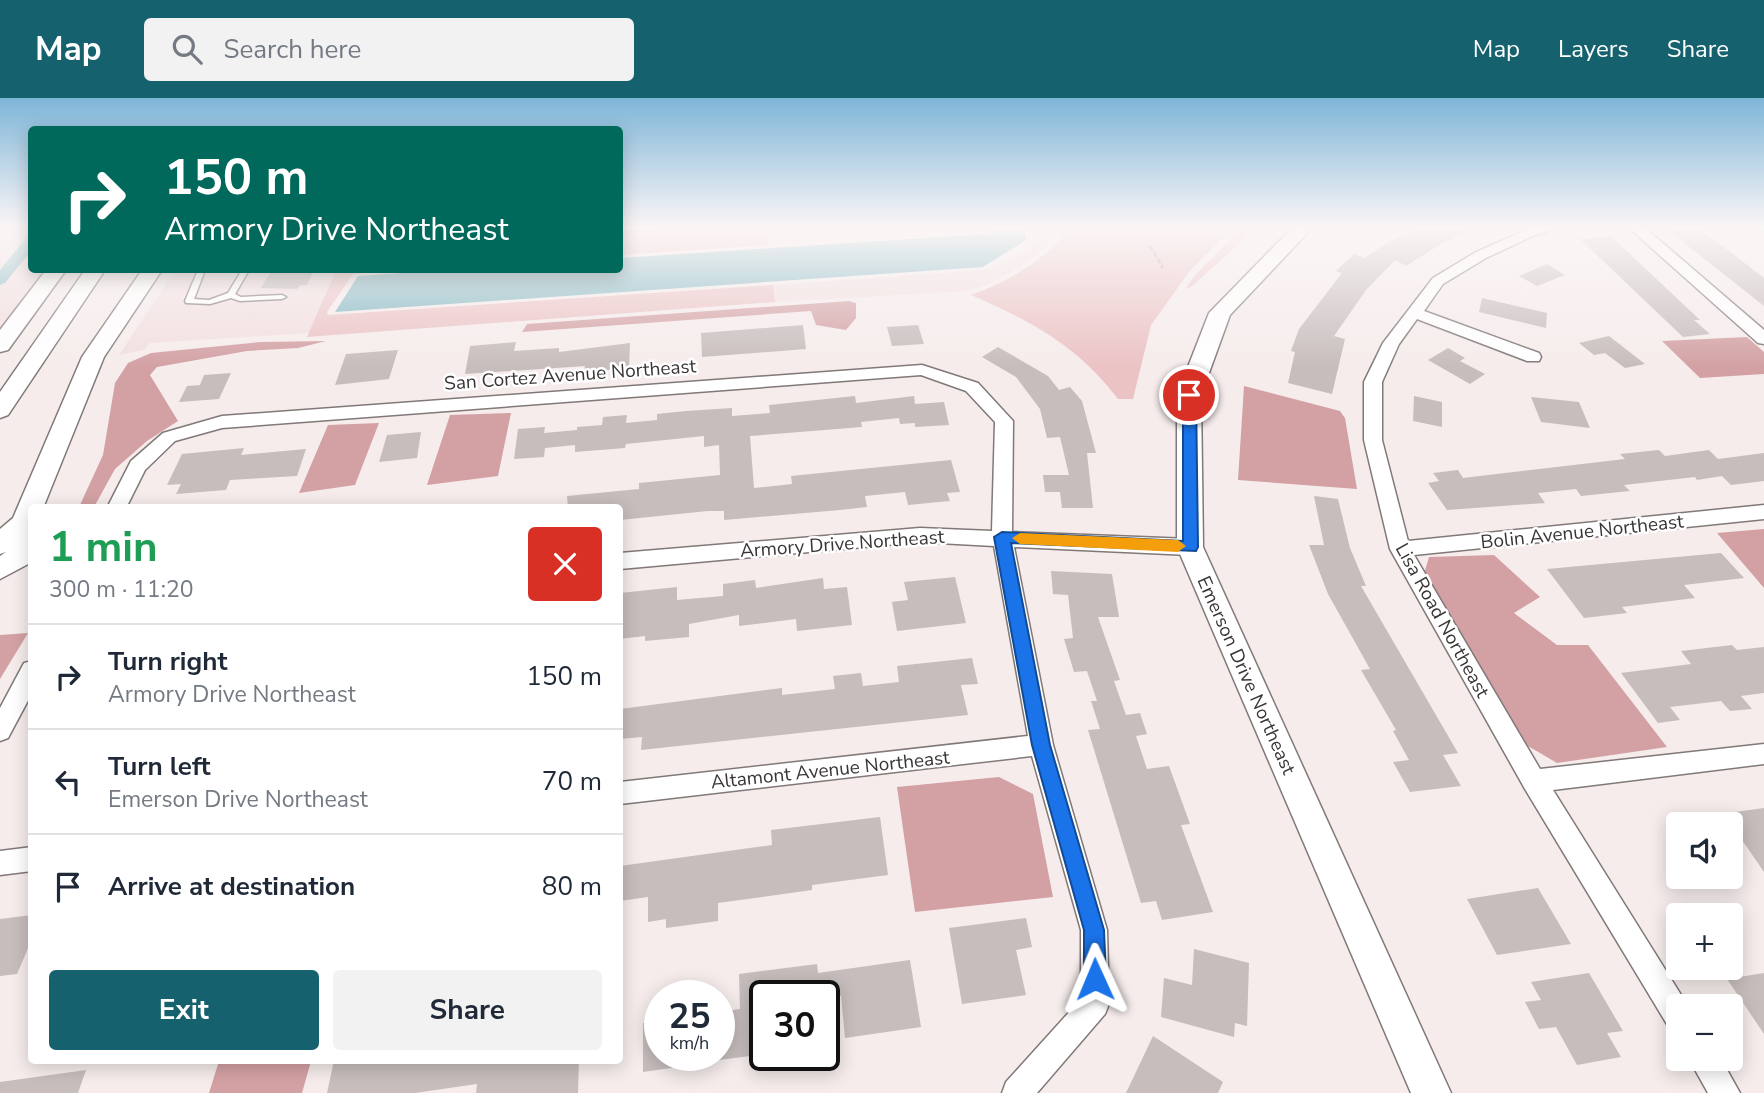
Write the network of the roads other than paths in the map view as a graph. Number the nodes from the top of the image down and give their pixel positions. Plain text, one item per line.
1 (53, 273) edge
2 (93, 273) edge
3 (150, 273) edge
4 (164, 273) edge
5 (200, 273) edge
6 (244, 273) edge
7 (1259, 273) edge
8 (1451, 273) edge
9 (1688, 273) edge
10 (231, 295) junction
11 (282, 297) dead end
12 (1415, 313) junction
13 (1764, 339) edge
14 (0, 345) edge
15 (1533, 357) dead end
16 (0, 410) edge
17 (32, 504) edge
18 (53, 504) edge
19 (118, 504) edge
20 (1764, 512) edge
21 (28, 513) edge
22 (1002, 537) junction
23 (0, 544) edge
24 (28, 546) edge
25 (1190, 547) junction
26 (1401, 549) junction
27 (623, 561) edge
28 (0, 569) edge
29 (28, 678) edge
30 (0, 732) edge
31 (1041, 745) junction
32 (1764, 754) edge
33 (1534, 781) junction
34 (623, 793) edge
35 (28, 860) edge
36 (0, 863) edge
37 (1666, 996) edge
38 (1712, 1071) edge
39 (1017, 1093) edge
40 (1431, 1093) edge
41 (1726, 1093) edge

1 - 14 street
2 - 16 street
3 - 17 street
4 - 18 street
5 - 10 lane
6 - 10 lane
7 - 25 street, Emerson Drive Northeast
8 - 12 street, Lisa Road Northeast
9 - 13 street
10 - 11 lane
12 - 15 street
12 - 26 street, Lisa Road Northeast
19 - 22 street, San Cortez Avenue Northeast
20 - 26 street, Bolin Avenue Northeast
21 - 23 street
22 - 25 street, Armory Drive Northeast
22 - 27 street, Armory Drive Northeast
22 - 31 street
24 - 28 street
25 - 40 street, Emerson Drive Northeast
26 - 33 street, Lisa Road Northeast
29 - 30 street
31 - 34 street, Altamont Avenue Northeast
31 - 39 street
32 - 33 street
33 - 37 street, Lisa Road Northeast
35 - 36 street
38 - 41 street

